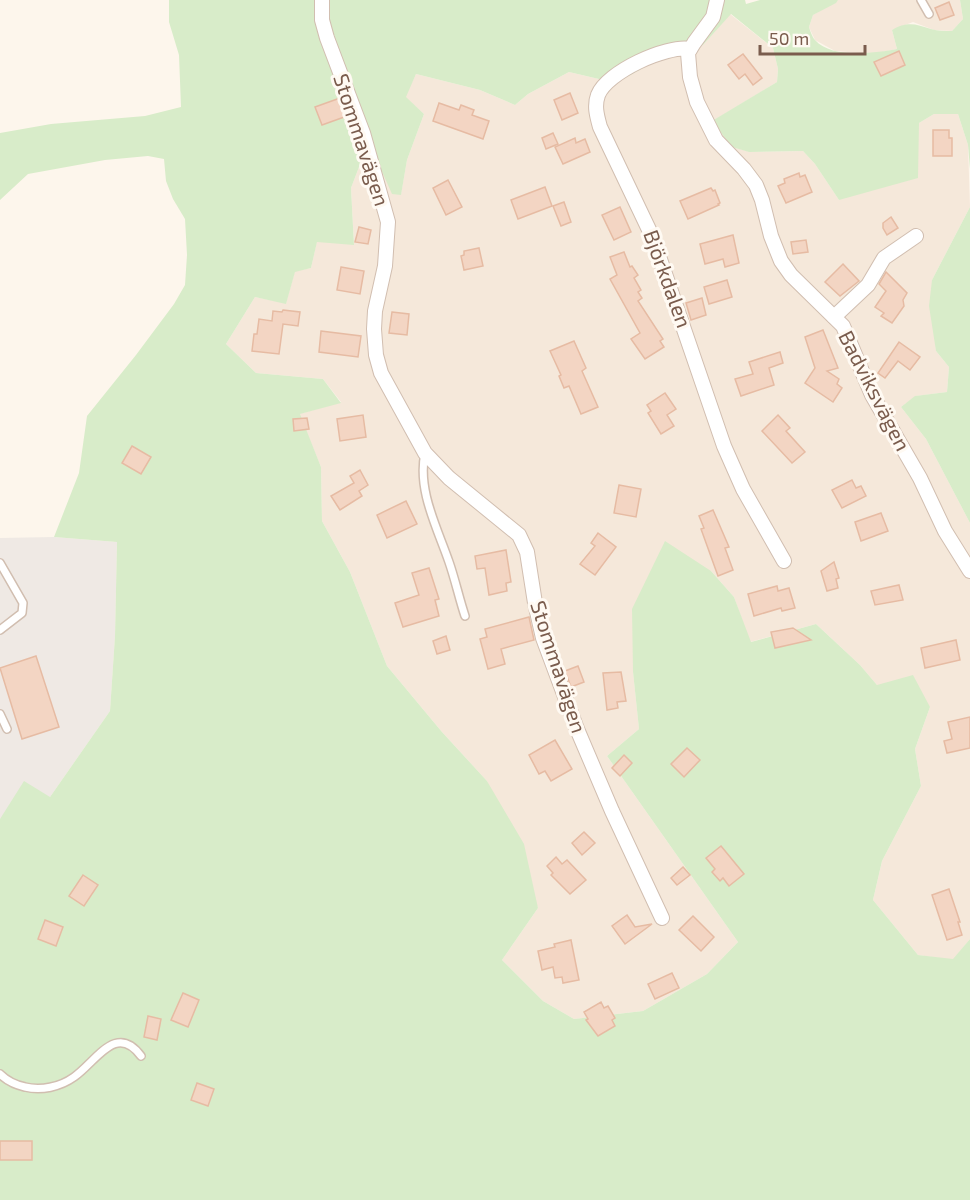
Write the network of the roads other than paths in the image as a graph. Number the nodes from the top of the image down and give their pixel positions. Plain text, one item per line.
1 (322, 0) edge
2 (717, 0) edge
3 (921, 0) edge
4 (929, 14) dead end
5 (690, 49) junction
6 (916, 236) dead end
7 (834, 317) junction
8 (425, 453) junction
9 (784, 561) dead end
10 (0, 563) edge
11 (970, 571) edge
12 (465, 616) dead end
13 (0, 630) edge
14 (0, 714) edge
15 (7, 729) dead end
16 (662, 918) dead end
17 (141, 1056) dead end
18 (0, 1074) edge

1 - 8 street, Stommavägen
2 - 5 street
3 - 4 lane
5 - 7 street, Badviksvägen
5 - 9 street, Björkdalen
6 - 7 street
7 - 11 street, Badviksvägen
8 - 12 lane
8 - 16 street, Stommavägen
10 - 13 lane
14 - 15 lane
17 - 18 lane

